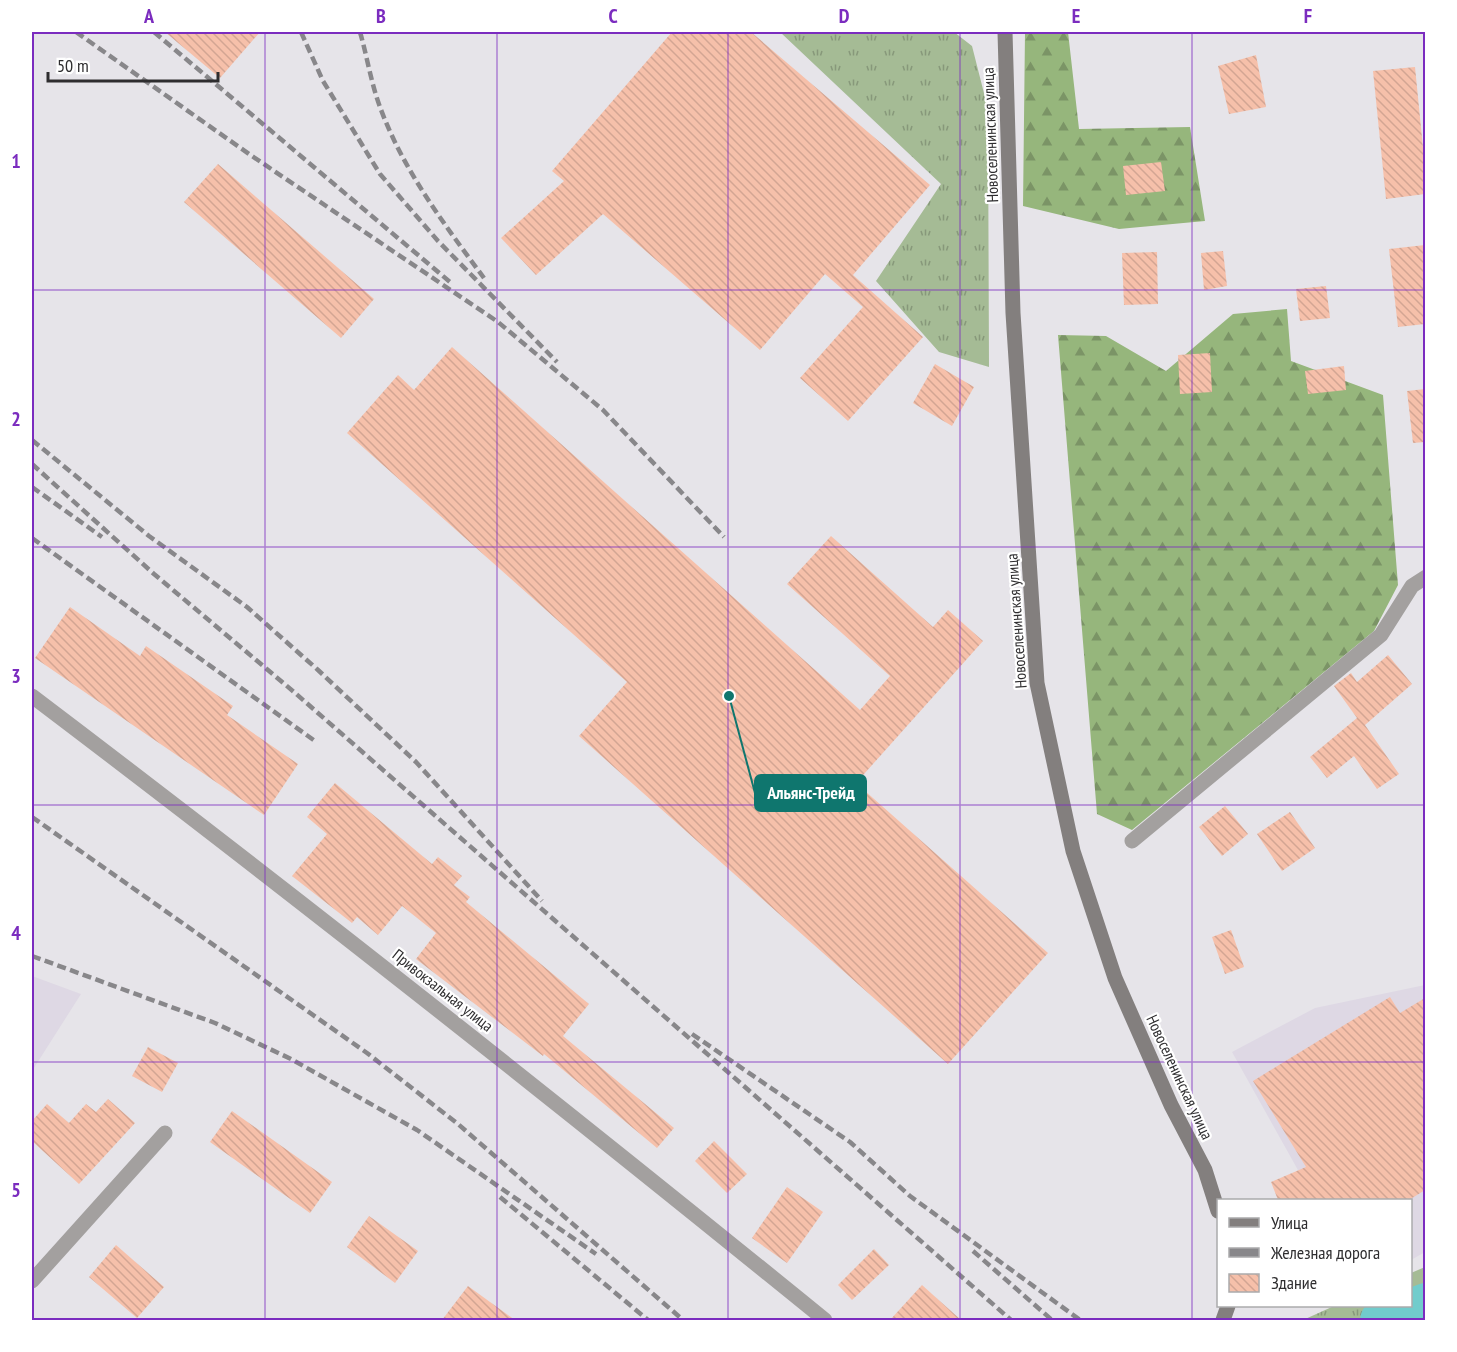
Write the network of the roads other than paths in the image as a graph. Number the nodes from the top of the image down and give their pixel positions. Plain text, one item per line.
1 (1005, 32) edge
2 (1425, 577) edge
3 (32, 696) edge
4 (1132, 841) dead end
5 (165, 1134) dead end
6 (1217, 1208) edge
7 (32, 1281) edge
8 (825, 1320) edge

1 - 6 main road, Новоселенинская улица
2 - 4 street
3 - 8 street, Привокзальная улица
5 - 7 street

